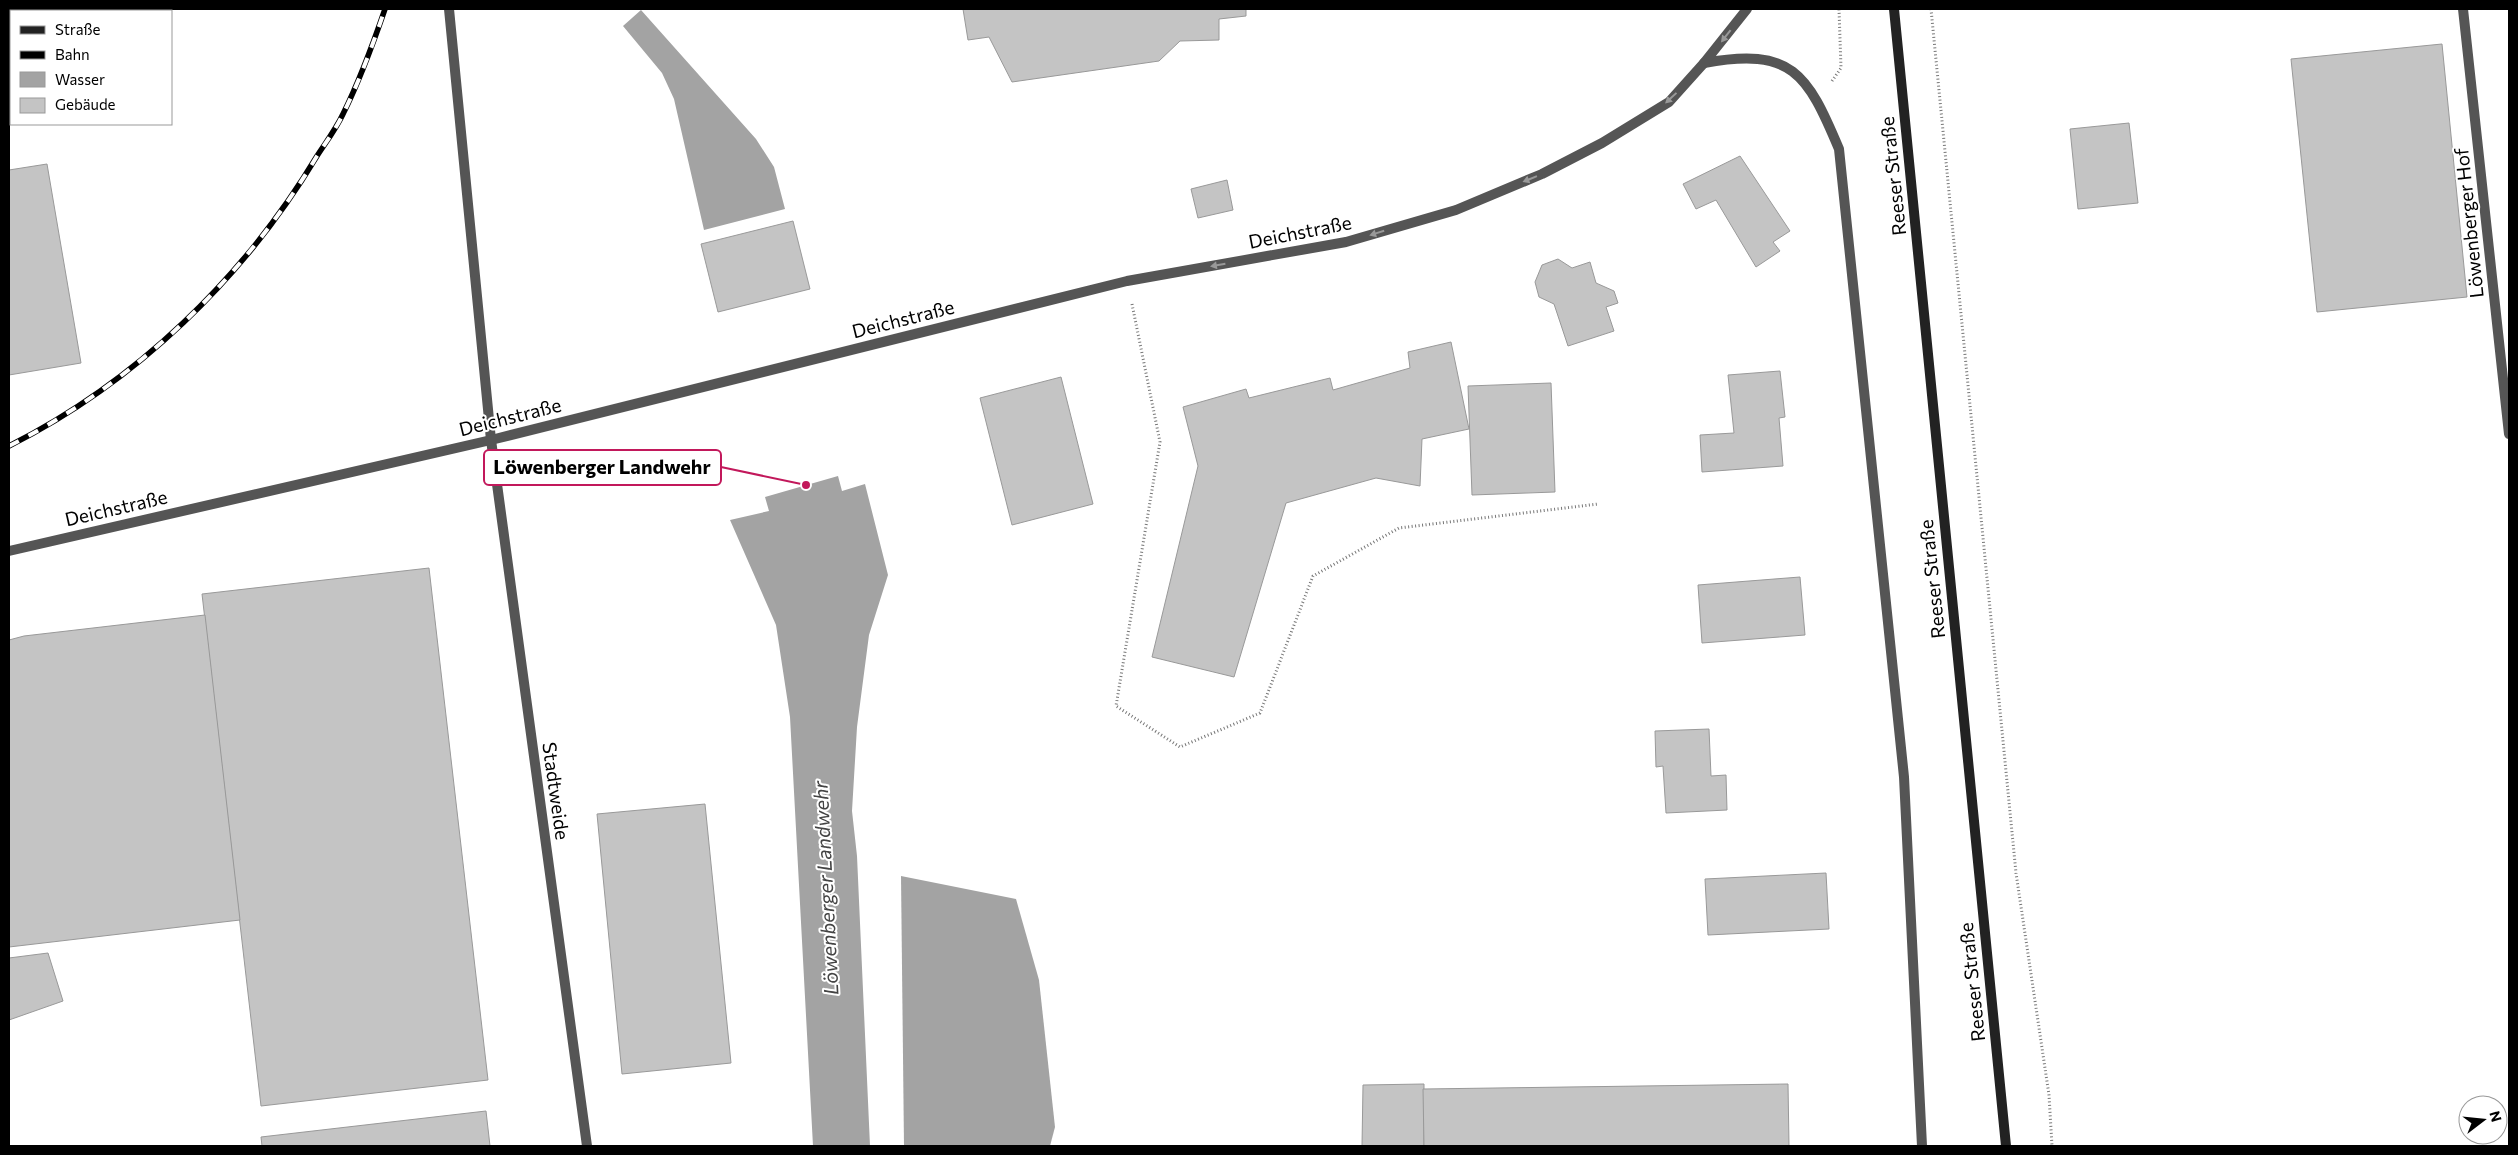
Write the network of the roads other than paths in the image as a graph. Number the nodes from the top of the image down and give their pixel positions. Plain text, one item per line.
1 (449, 9) edge
2 (1747, 9) edge
3 (1894, 9) edge
4 (2463, 9) edge
5 (1704, 63) junction
6 (2509, 434) edge
7 (491, 440) junction
8 (9, 551) edge
9 (586, 1146) edge
10 (1922, 1146) edge
11 (2006, 1146) edge

1 - 7 street, Stadtweide
2 -> 5 street, Deichstraße
3 - 11 main road, Reeser Straße
4 - 6 street, Löwenberger Hof
5 -> 7 street, Deichstraße
5 - 10 street
7 - 8 street, Deichstraße
7 - 9 street, Stadtweide

